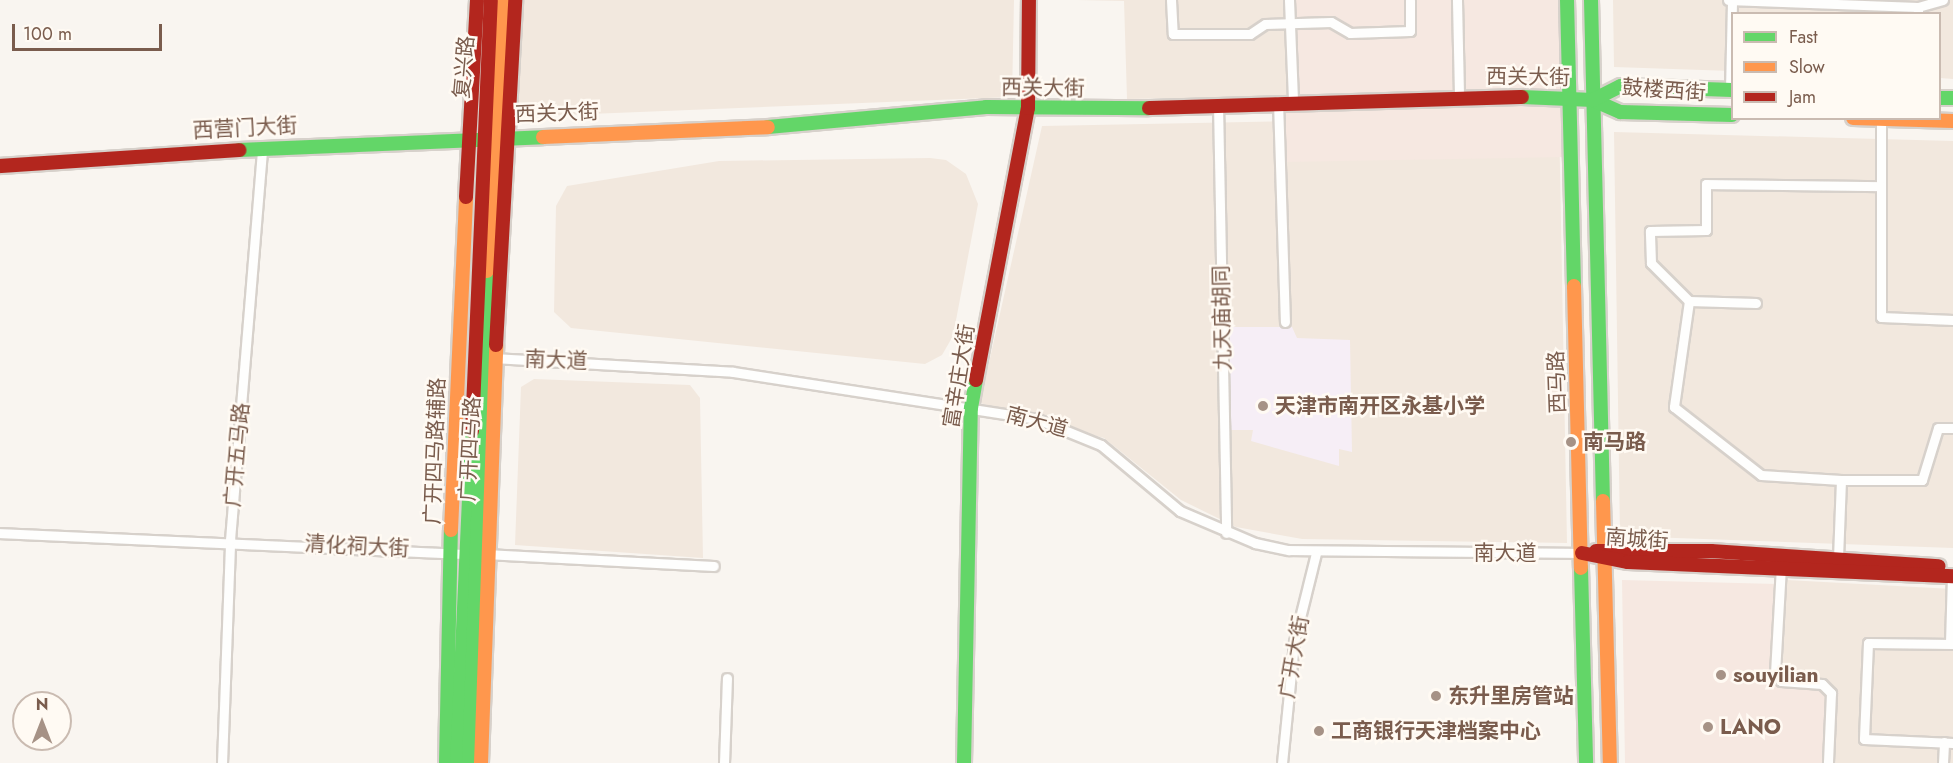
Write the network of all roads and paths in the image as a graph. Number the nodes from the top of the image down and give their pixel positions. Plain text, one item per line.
1 (477, 0) edge
2 (491, 0) edge
3 (502, 0) edge
4 (514, 0) edge
5 (1029, 0) edge
6 (1171, 0) edge
7 (1289, 0) edge
8 (1410, 0) edge
9 (1457, 0) edge
10 (1567, 0) edge
11 (1591, 0) edge
12 (1730, 0) edge
13 (1943, 0) edge
14 (1918, 10) edge
15 (1290, 23) junction
16 (494, 40) junction
17 (1731, 90) edge
18 (1459, 97) junction
19 (1568, 98) junction
20 (1293, 100) junction
21 (1593, 100) junction
22 (1278, 101) junction
23 (1218, 104) junction
24 (1028, 108) junction
25 (1731, 115) edge
26 (1881, 120) edge
27 (1917, 120) edge
28 (1953, 121) edge
29 (486, 138) junction
30 (262, 148) junction
31 (0, 166) edge
32 (1881, 186) junction
33 (1689, 302) junction
34 (1756, 303) dead end
35 (1953, 320) edge
36 (1285, 322) dead end
37 (478, 357) junction
38 (971, 408) junction
39 (1953, 428) edge
40 (1841, 480) junction
41 (0, 533) edge
42 (1226, 533) junction
43 (230, 540) junction
44 (471, 553) junction
45 (1316, 553) junction
46 (1582, 554) junction
47 (1605, 555) junction
48 (1838, 559) junction
49 (714, 566) dead end
50 (1781, 566) junction
51 (1953, 573) edge
52 (1952, 644) edge
53 (727, 678) dead end
54 (1949, 742) edge
55 (222, 763) edge
56 (446, 763) edge
57 (457, 763) edge
58 (469, 763) edge
59 (481, 763) edge
60 (724, 763) edge
61 (964, 763) edge
62 (1282, 763) edge
63 (1586, 763) edge
64 (1610, 763) edge
65 (1828, 763) edge
66 (1943, 763) edge

1 - 29 street
2 - 16 street, 复兴路
3 - 16 street, 复兴路
4 - 29 street
5 - 24 street, 富辛庄大街
6 - 15 street
7 - 15 street
8 - 15 street
9 - 18 street
10 - 19 street, 西马路
11 - 21 street
12 - 14 street
12 - 17 street
13 - 14 street
15 - 20 street
16 - 29 street, 复兴路
17 - 21 street, 鼓楼西街
18 - 19 street, 西关大街
18 - 20 street, 西关大街
19 - 21 street, 西关大街
19 - 46 street, 西马路
20 - 22 street, 西关大街
21 - 25 street, 鼓楼西街
21 - 47 street
22 - 23 street, 西关大街
22 - 36 street
23 - 24 street, 西关大街
23 - 42 street, 九天庙胡同
24 - 29 street, 西关大街
24 - 38 street, 富辛庄大街
26 - 32 street
27 - 28 street
29 - 30 street, 西营门大街
29 - 37 street, 广开四马路
29 - 37 street, 广开四马路辅路
30 - 31 street, 西营门大街
30 - 43 street, 广开五马路
32 - 33 street
32 - 35 street
33 - 34 street
33 - 40 street
37 - 38 street, 南大道
37 - 44 street, 广开四马路
37 - 44 street, 广开四马路辅路
38 - 42 street, 南大道
38 - 61 street, 富辛庄大街
39 - 40 street
40 - 48 street
41 - 43 street, 清化祠大街
42 - 45 street, 南大道
43 - 44 street, 清化祠大街
43 - 55 street, 广开五马路
44 - 49 street, 清化祠大街
44 - 56 street, 广开四马路辅路
44 - 57 street, 广开四马路
44 - 58 street, 广开四马路
44 - 59 street, 广开四马路
45 - 46 street, 南大道
45 - 62 street, 广开大街
46 - 47 street, 南城街
46 - 63 street, 西马路
47 - 48 street, 南城街
47 - 50 street, 南城街
47 - 64 street
48 - 51 street, 南城街
50 - 51 street, 南城街
50 - 65 street
51 - 52 street
52 - 54 street
53 - 60 street
54 - 66 street

